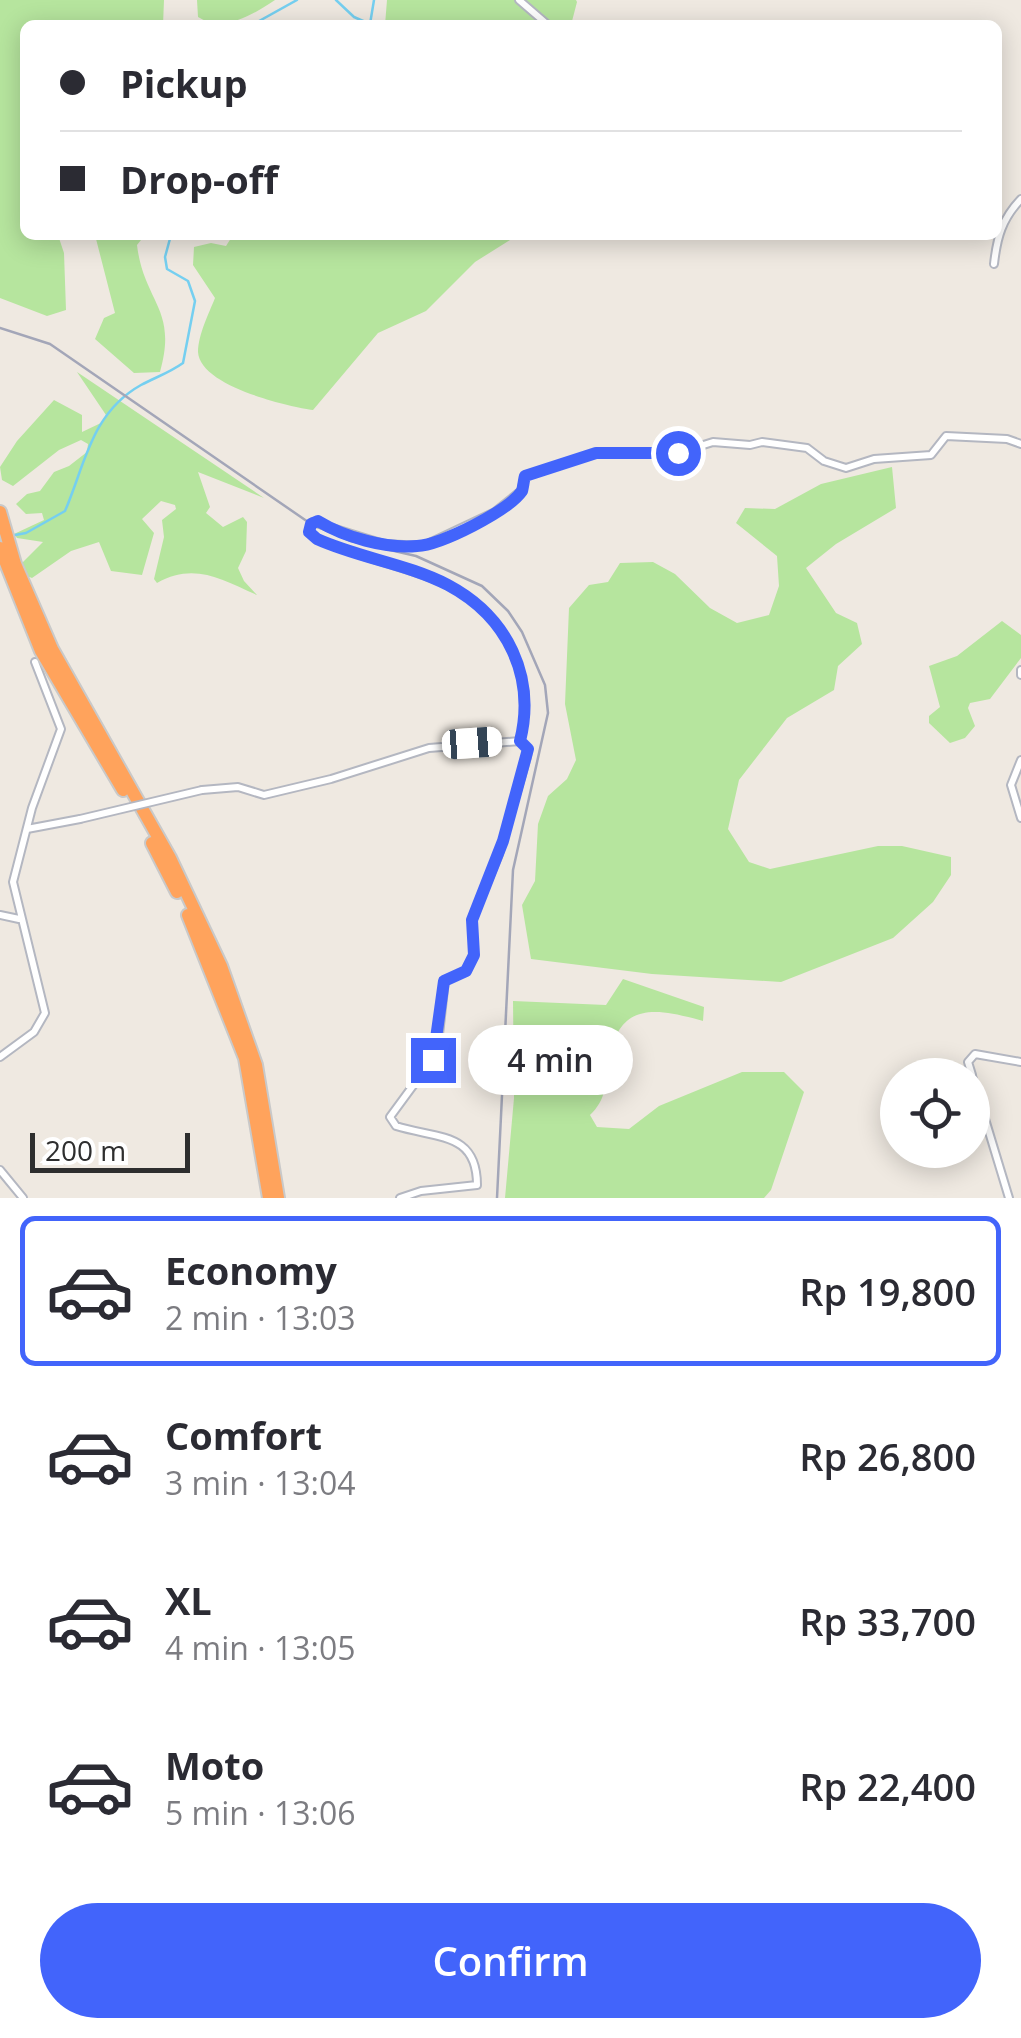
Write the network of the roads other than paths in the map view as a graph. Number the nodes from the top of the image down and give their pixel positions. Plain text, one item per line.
1 (519, 0) edge
2 (542, 20) edge
3 (1021, 200) edge
4 (1002, 227) edge
5 (997, 240) edge
6 (994, 264) dead end
7 (1021, 444) edge
8 (0, 512) edge
9 (0, 548) edge
10 (35, 662) dead end
11 (66, 686) junction
12 (520, 741) junction
13 (1021, 760) edge
14 (1021, 818) edge
15 (27, 829) junction
16 (13, 882) junction
17 (4, 886) dead end
18 (0, 915) edge
19 (19, 919) junction
20 (0, 1057) edge
21 (972, 1058) edge
22 (1021, 1062) edge
23 (990, 1135) edge
24 (0, 1170) edge
25 (23, 1198) edge
26 (269, 1198) edge
27 (278, 1198) edge
28 (400, 1198) edge
29 (1009, 1198) edge

1 - 2 street
3 - 4 street
5 - 6 street
7 - 12 street
8 - 11 highway
9 - 11 highway
10 - 15 street
11 - 26 highway
11 - 27 highway
12 - 15 street, bridge
12 - 28 street
13 - 14 street
15 - 16 street
16 - 17 street
16 - 19 street
18 - 19 street
19 - 20 street
21 - 22 street
23 - 29 street
24 - 25 street

